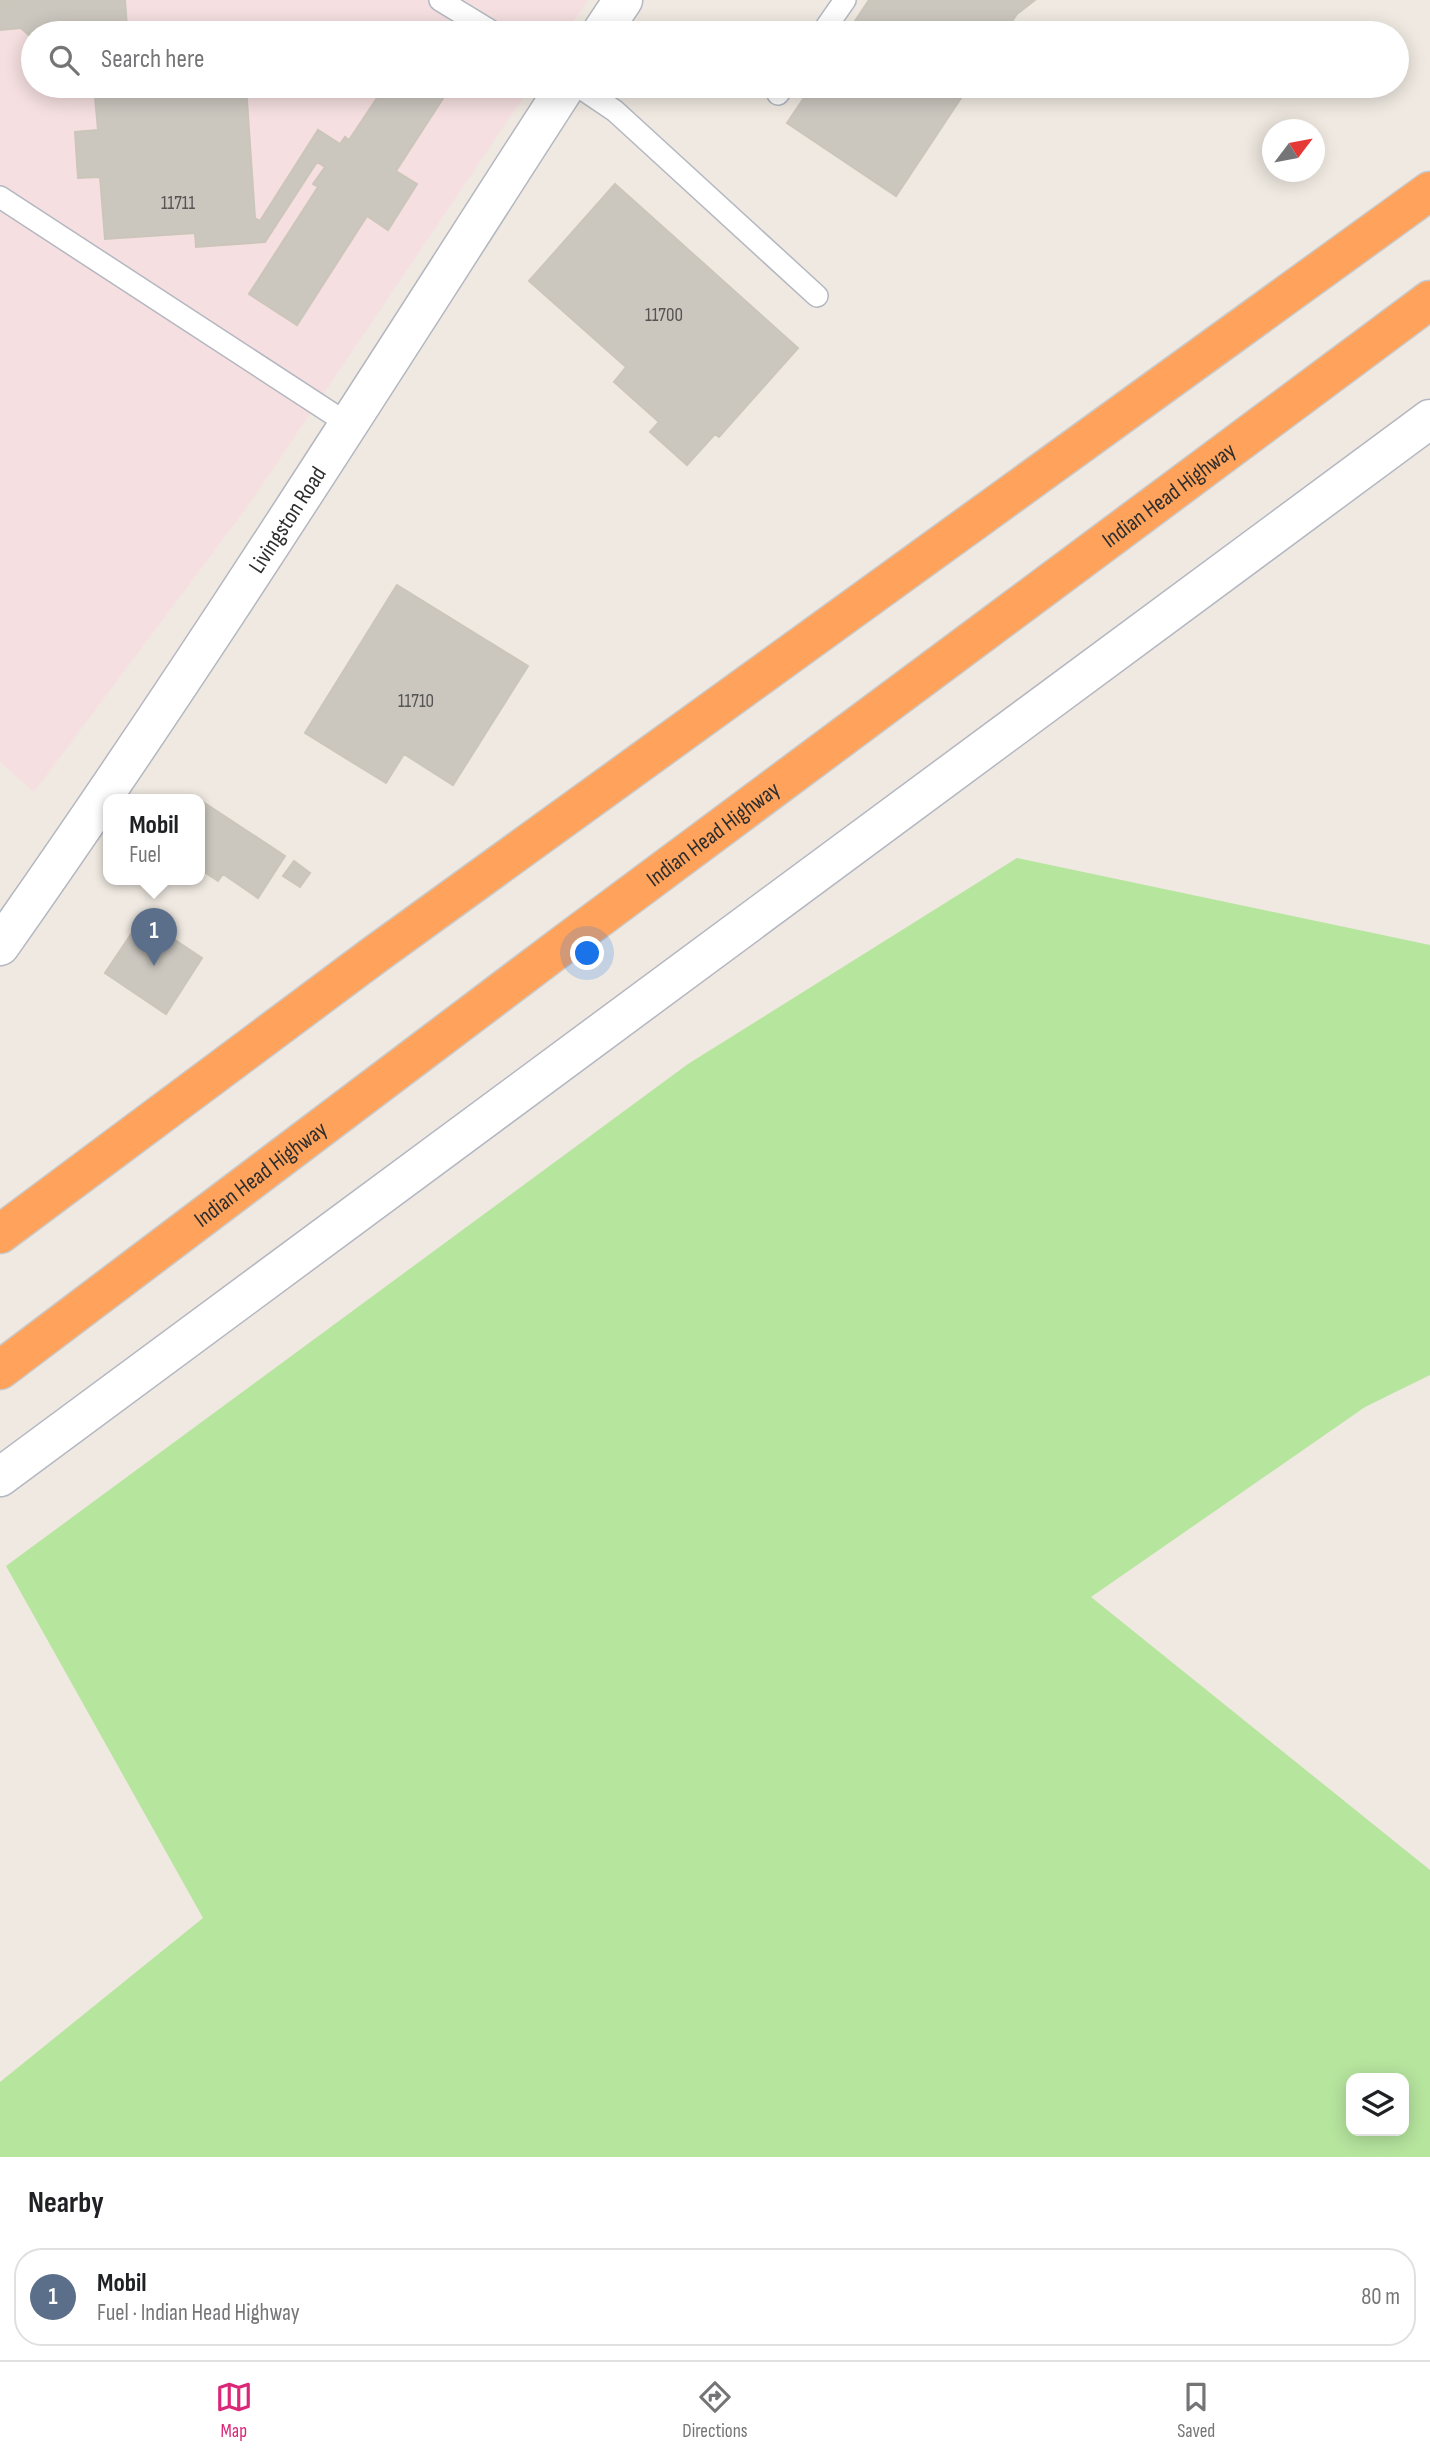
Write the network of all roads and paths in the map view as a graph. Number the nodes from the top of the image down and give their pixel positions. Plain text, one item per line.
1 (440, 0) edge
2 (623, 0) edge
3 (845, 0) edge
4 (474, 21) edge
5 (609, 21) edge
6 (830, 21) edge
7 (558, 98) edge
8 (596, 98) edge
9 (1430, 191) edge
10 (0, 197) edge
11 (817, 296) dead end
12 (1430, 300) edge
13 (1430, 419) edge
14 (348, 424) junction
15 (3, 936) edge
16 (50, 1196) junction
17 (0, 1205) edge
18 (0, 1234) edge
19 (0, 1370) edge
20 (0, 1477) edge

1 - 4 lane
2 - 5 street
3 - 6 lane
7 - 14 street, Livingston Road
8 - 11 lane
9 - 16 highway
10 - 14 lane
12 - 19 highway, Indian Head Highway
13 - 20 street
14 - 15 street, Livingston Road
16 - 17 highway
16 - 18 highway

